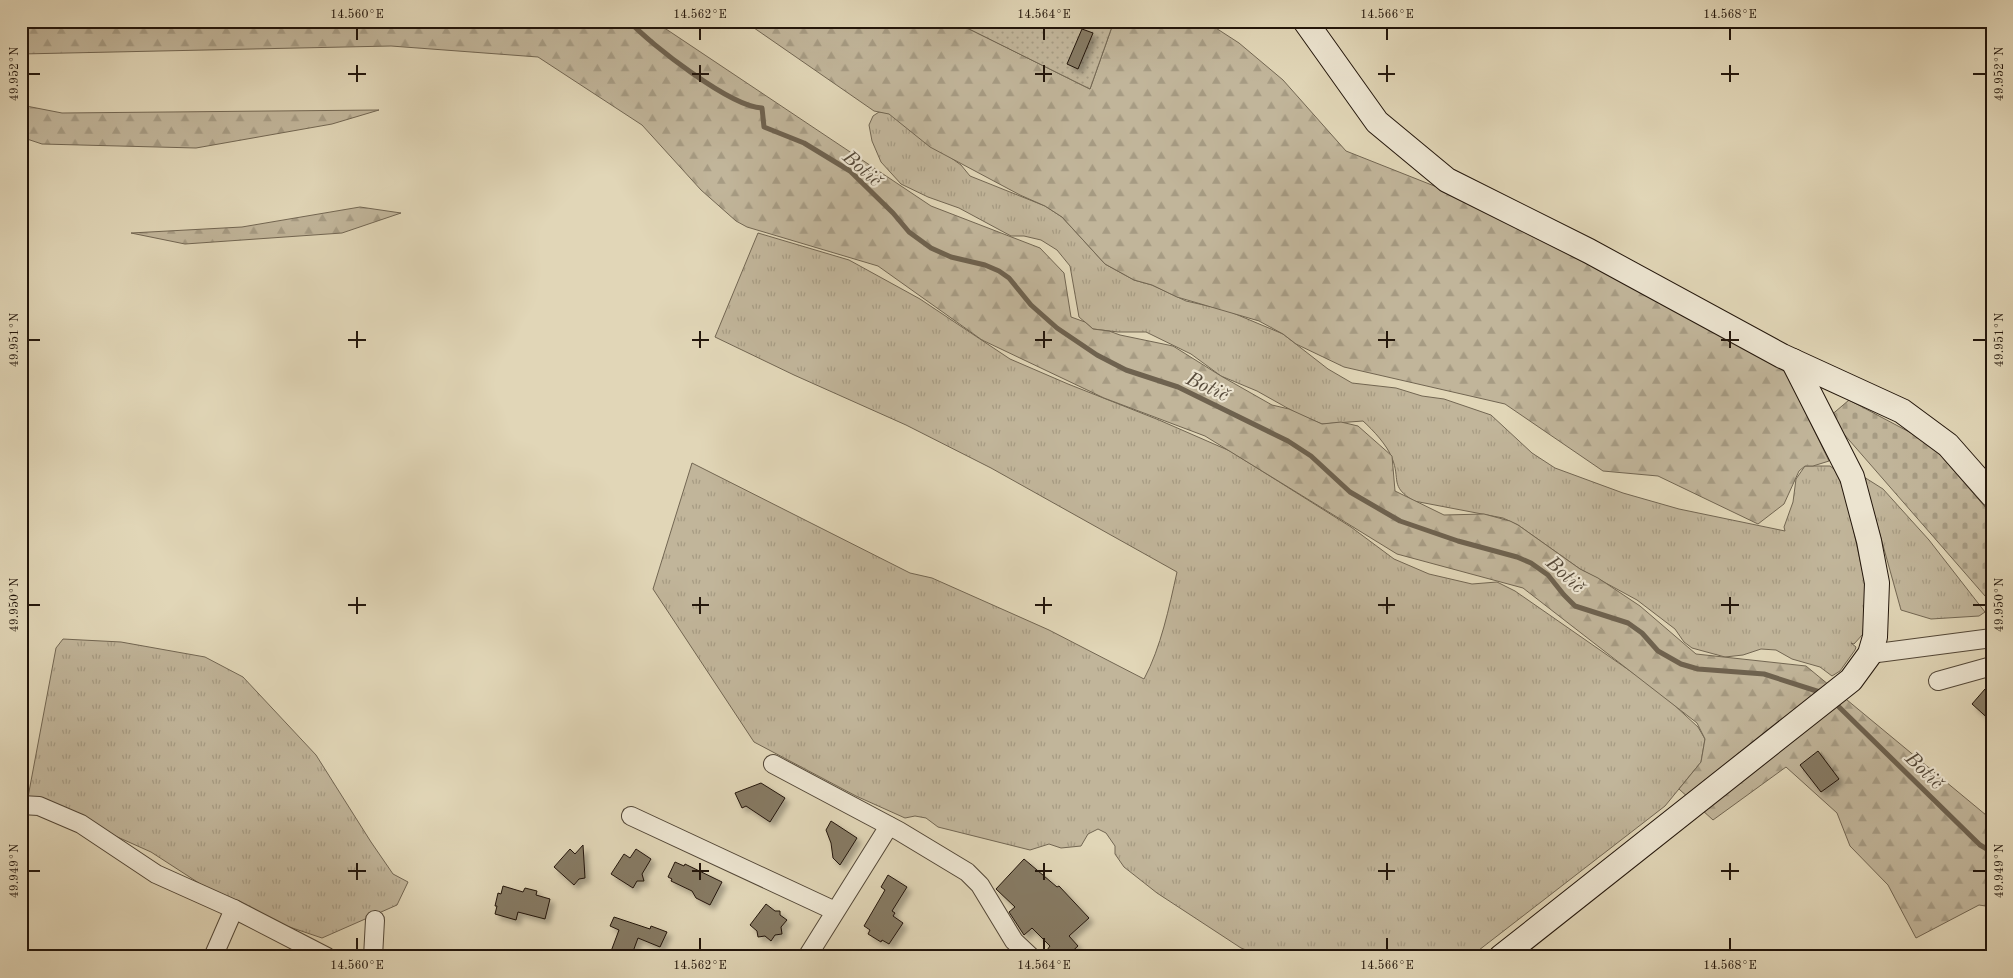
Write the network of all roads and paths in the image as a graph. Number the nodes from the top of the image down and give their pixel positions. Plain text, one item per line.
1 (1305, 21) edge
2 (1793, 361) junction
3 (1992, 496) edge
4 (1992, 638) edge
5 (1870, 654) junction
6 (1992, 666) edge
7 (1938, 681) dead end
8 (774, 764) dead end
9 (21, 805) edge
10 (630, 816) dead end
11 (889, 826) junction
12 (234, 909) junction
13 (835, 911) junction
14 (375, 920) dead end
15 (213, 957) edge
16 (327, 957) edge
17 (374, 957) edge
18 (806, 957) edge
19 (1031, 957) edge
20 (1501, 957) edge

1 - 2 street
2 - 3 street
2 - 5 street
4 - 5 street
5 - 20 street
6 - 7 street
8 - 11 street
9 - 12 street
10 - 13 street
11 - 13 street
11 - 19 street
12 - 15 street
12 - 16 street
13 - 18 street
14 - 17 street

